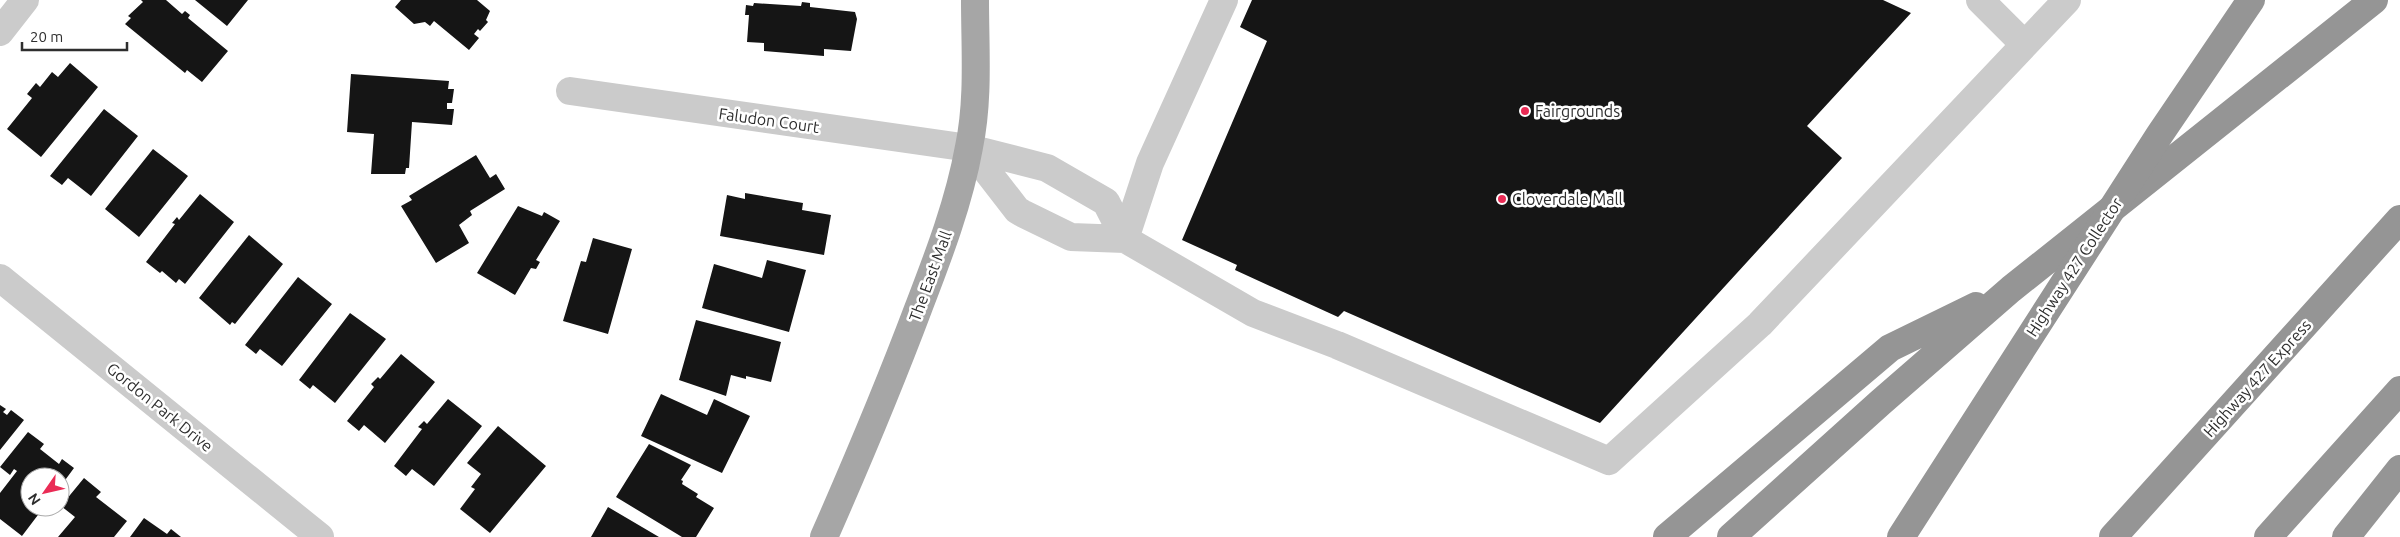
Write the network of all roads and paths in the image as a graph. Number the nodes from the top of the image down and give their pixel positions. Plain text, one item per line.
1 (975, 0) edge
2 (1224, 0) edge
3 (1980, 0) edge
4 (2067, 0) edge
5 (2251, 0) edge
6 (2374, 0) edge
7 (19, 2) edge
8 (0, 32) edge
9 (2024, 44) junction
10 (570, 91) dead end
11 (969, 148) junction
12 (2400, 218) edge
13 (1125, 239) junction
14 (0, 278) edge
15 (2011, 289) junction
16 (2400, 390) edge
17 (2400, 469) edge
18 (320, 537) edge
19 (824, 537) edge
20 (1667, 537) edge
21 (1731, 537) edge
22 (1901, 537) edge
23 (2113, 537) edge
24 (2268, 537) edge
25 (2346, 537) edge

1 - 11 main road, The East Mall
2 - 13 street
3 - 9 street
4 - 9 street
5 - 22 highway, Highway 427 Collector, bridge
6 - 15 highway
7 - 8 street
9 - 13 street
10 - 11 street, Faludon Court
11 - 13 street, Faludon Court
11 - 13 street
11 - 19 main road, The East Mall
12 - 23 highway, Highway 427 Express
14 - 18 street, Gordon Park Drive
15 - 20 highway
15 - 21 highway
16 - 24 highway
17 - 25 highway

